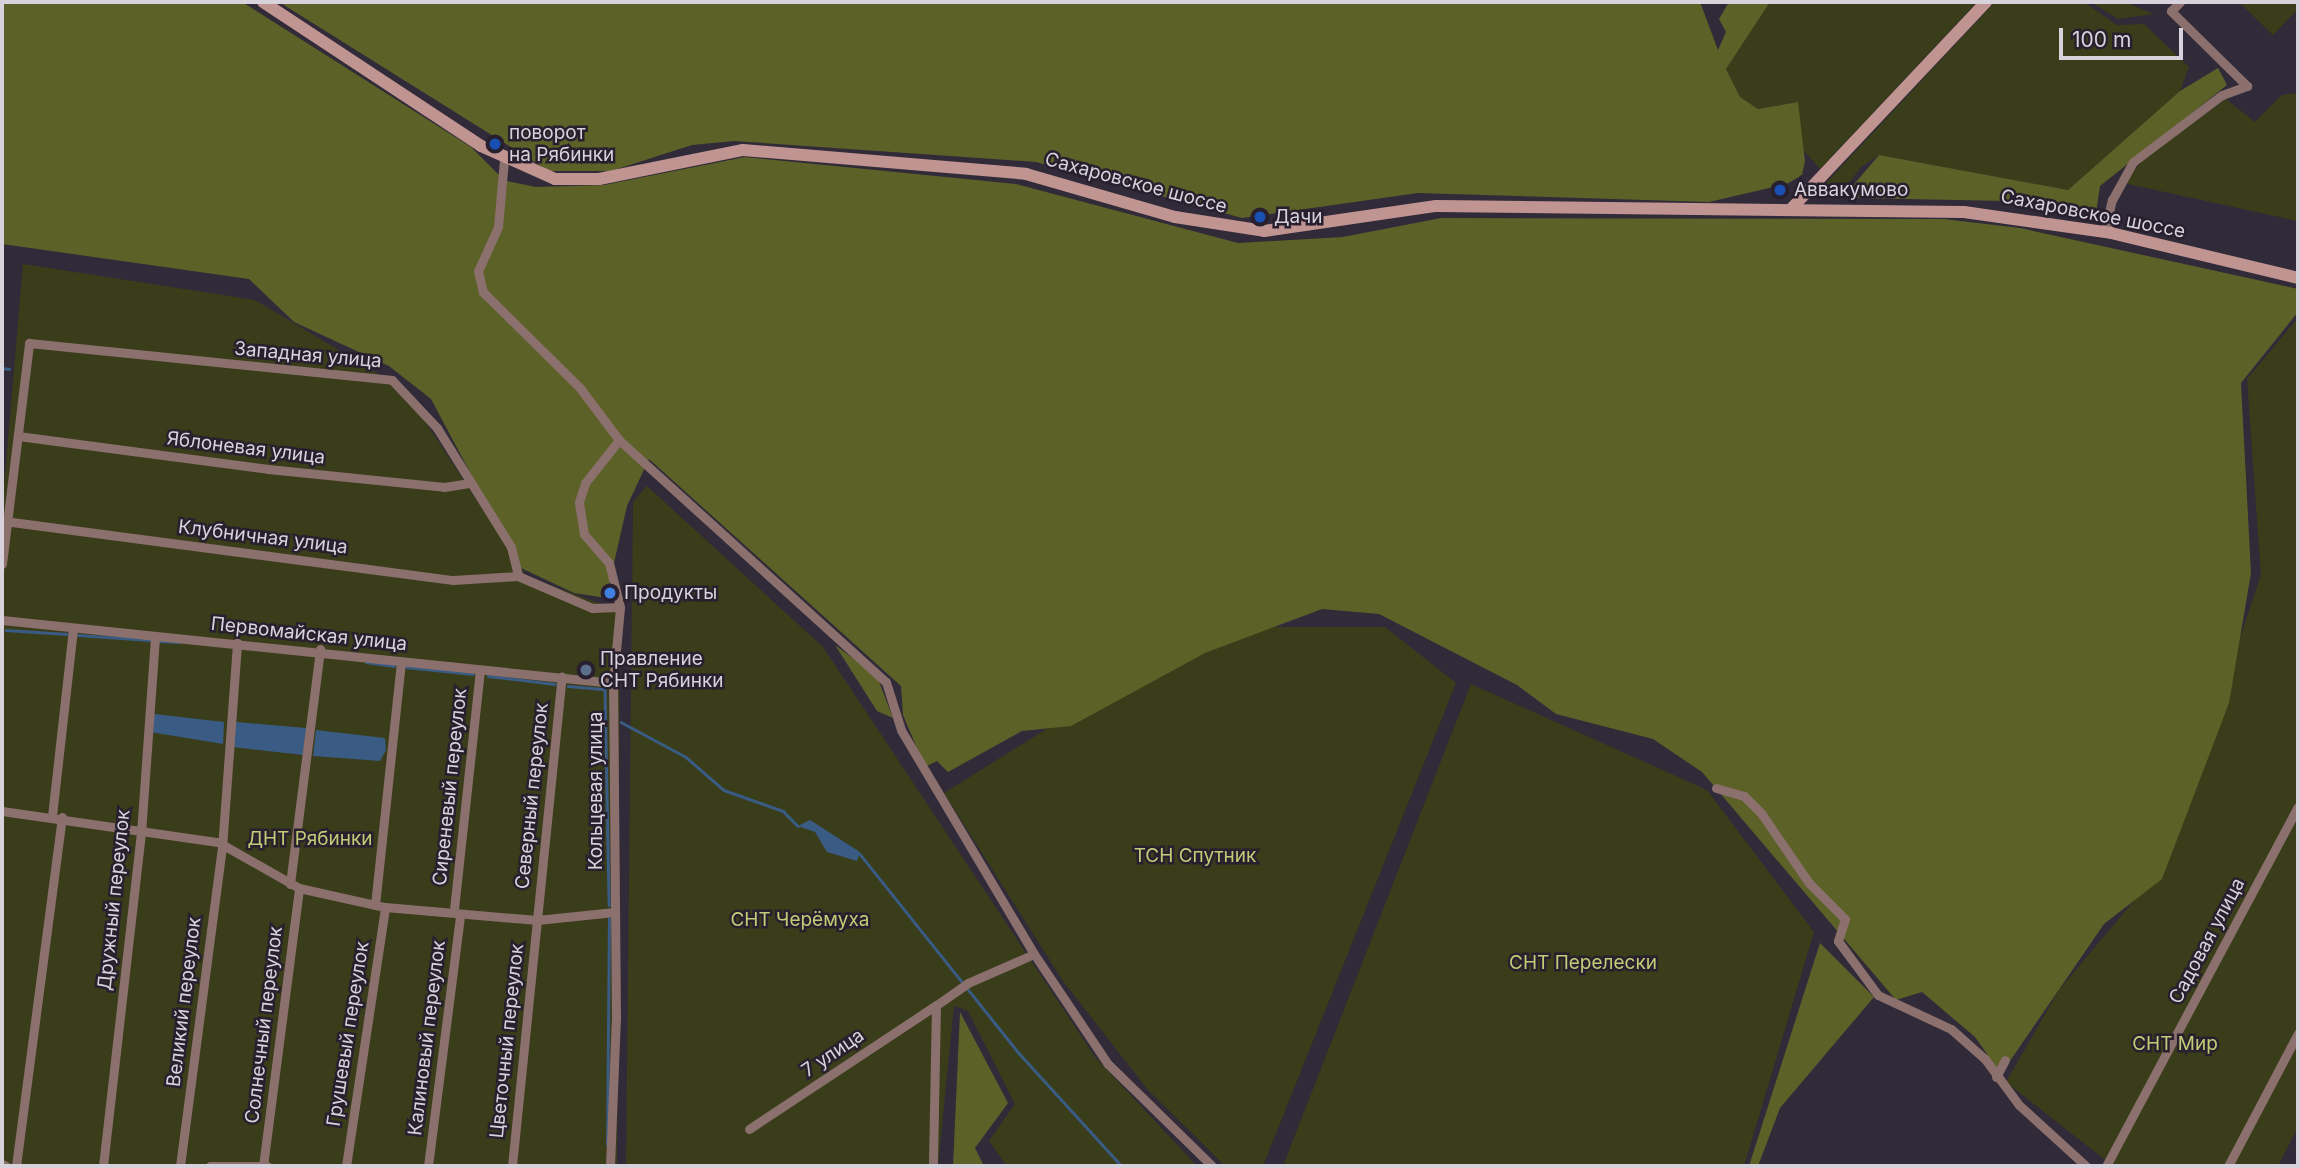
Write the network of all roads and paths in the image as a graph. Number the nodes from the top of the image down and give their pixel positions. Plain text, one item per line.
1 (263, 2) edge
2 (1986, 2) edge
3 (2180, 2) edge
4 (504, 160) junction
5 (1790, 210) junction
6 (2111, 233) junction
7 (2298, 278) edge
8 (18, 436) junction
9 (619, 440) junction
10 (469, 483) junction
11 (4, 521) junction
12 (2, 564) edge
13 (518, 576) junction
14 (620, 607) junction
15 (2, 620) edge
16 (73, 628) junction
17 (155, 636) junction
18 (237, 643) junction
19 (320, 649) junction
20 (401, 662) junction
21 (480, 669) junction
22 (562, 677) junction
23 (613, 683) junction
24 (1716, 788) dead end
25 (2298, 807) edge
26 (2, 811) edge
27 (57, 817) junction
28 (141, 833) junction
29 (218, 842) junction
30 (294, 886) junction
31 (380, 906) junction
32 (457, 912) junction
33 (615, 912) junction
34 (537, 920) junction
35 (1034, 954) junction
36 (936, 1005) junction
37 (2298, 1033) edge
38 (2005, 1060) dead end
39 (1996, 1077) junction
40 (750, 1129) dead end
41 (221, 1164) edge
42 (16, 1166) edge
43 (103, 1166) edge
44 (180, 1166) edge
45 (211, 1166) edge
46 (265, 1166) edge
47 (346, 1166) edge
48 (428, 1166) edge
49 (512, 1166) edge
50 (610, 1166) edge
51 (933, 1166) edge
52 (1212, 1166) edge
53 (2086, 1166) edge
54 (2106, 1166) edge
55 (2228, 1166) edge

1 - 4 main road, Сахаровское шоссе
2 - 5 main road
3 - 6 street
4 - 5 main road, Сахаровское шоссе
4 - 9 street
5 - 6 main road, Сахаровское шоссе
6 - 7 main road, Сахаровское шоссе
8 - 10 street, Яблоневая улица
8 - 10 street, Западная улица
8 - 11 street
9 - 14 street, Кольцевая улица
9 - 35 street
10 - 13 street, Западная улица
11 - 12 street
11 - 13 street, Клубничная улица
13 - 14 street
14 - 23 street, Кольцевая улица
15 - 16 street, Первомайская улица
16 - 17 street, Первомайская улица
16 - 27 street
17 - 18 street, Первомайская улица
17 - 28 street, Дружный переулок
18 - 19 street, Первомайская улица
18 - 29 street, Великий переулок
19 - 20 street, Первомайская улица
19 - 30 street, Солнечный переулок
20 - 21 street, Первомайская улица
20 - 31 street, Грушевый переулок
21 - 22 street, Первомайская улица
21 - 32 street, Сиреневый переулок
22 - 23 street, Первомайская улица
22 - 34 street, Северный переулок
23 - 33 street, Кольцевая улица
24 - 39 street
25 - 54 street, Садовая улица
26 - 27 street
27 - 28 street
27 - 42 street
28 - 29 street
28 - 43 street, Дружный переулок
29 - 30 street
29 - 44 street, Великий переулок
30 - 31 street
30 - 46 street, Солнечный переулок
31 - 32 street
31 - 47 street, Грушевый переулок
32 - 34 street
32 - 48 street, Калиновый переулок
33 - 34 street
33 - 50 street, Кольцевая улица
34 - 49 street, Цветочный переулок
35 - 36 street, 7 улица
35 - 52 street
36 - 40 street, 7 улица
36 - 51 street
37 - 55 street
38 - 39 street
39 - 53 street
41 - 45 street
41 - 46 street

